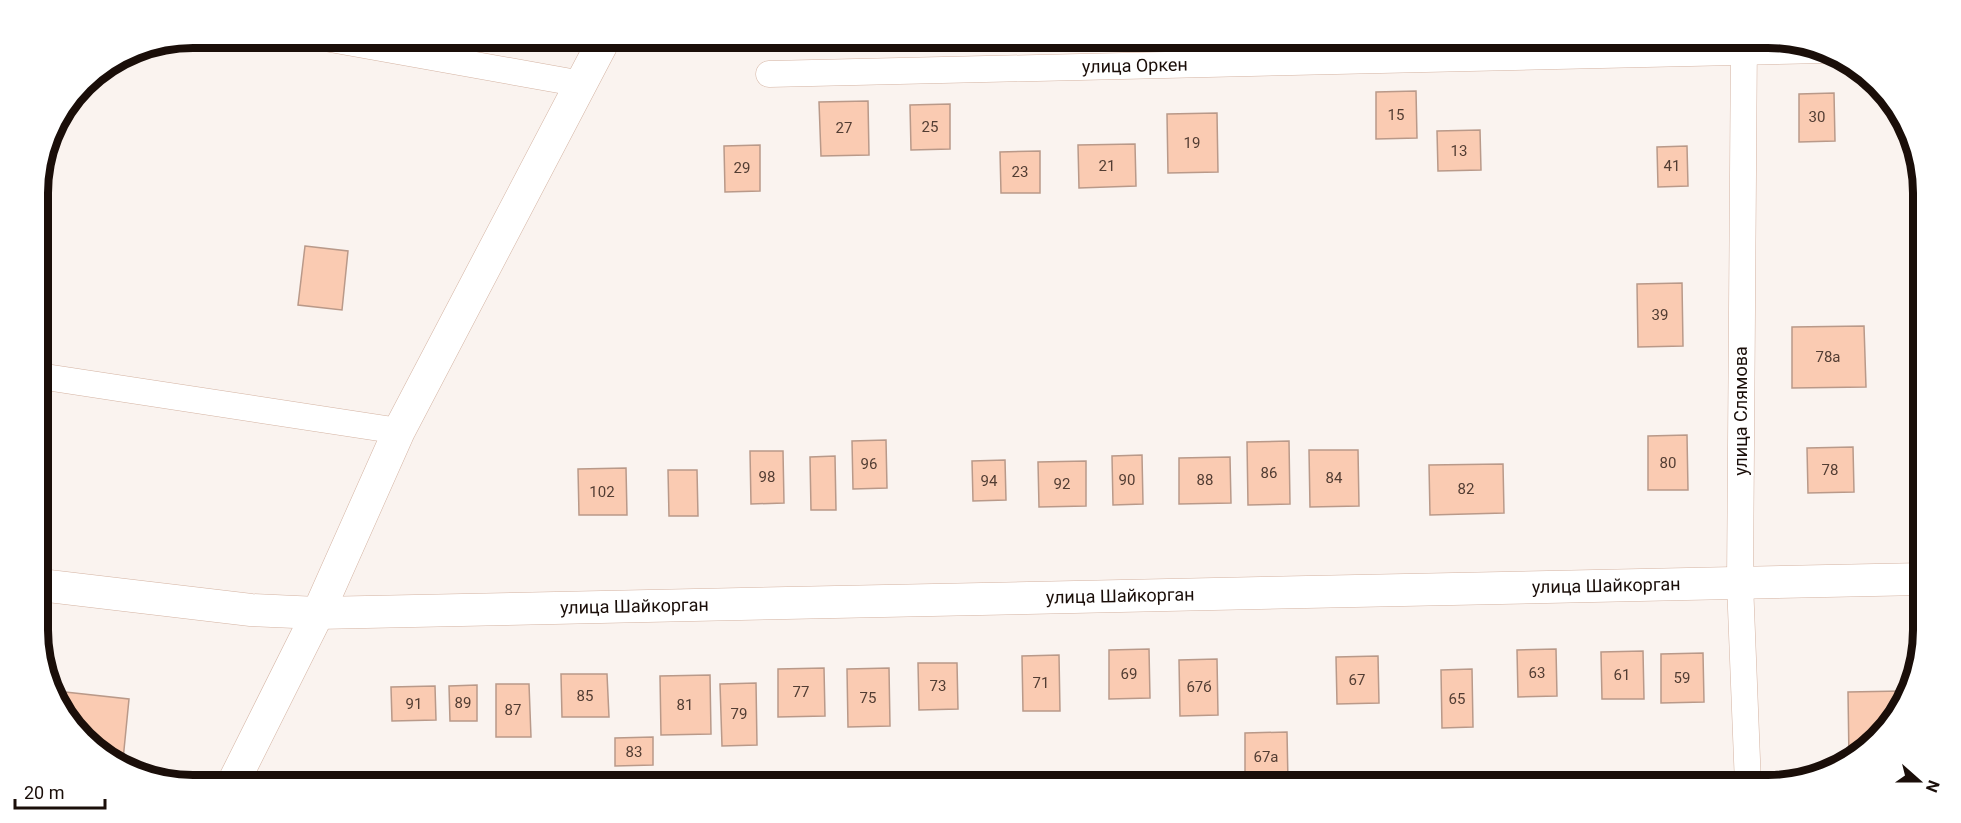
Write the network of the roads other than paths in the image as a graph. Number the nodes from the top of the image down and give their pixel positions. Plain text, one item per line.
1 (381, 48) edge
2 (600, 48) edge
3 (1662, 48) edge
4 (1744, 48) edge
5 (769, 74) dead end
6 (582, 84) junction
7 (48, 377) edge
8 (399, 430) junction
9 (1913, 579) edge
10 (1740, 583) junction
11 (48, 586) edge
12 (318, 612) junction
13 (237, 775) edge
14 (1748, 775) edge

1 - 6 street
2 - 6 street
3 - 5 street, улица Оркен
4 - 10 street, улица Слямова
6 - 8 street
7 - 8 street
8 - 12 street
9 - 10 street, улица Шайкорган
10 - 12 street, улица Шайкорган
10 - 14 street, улица Слямова
11 - 12 street, улица Шайкорган
12 - 13 street

